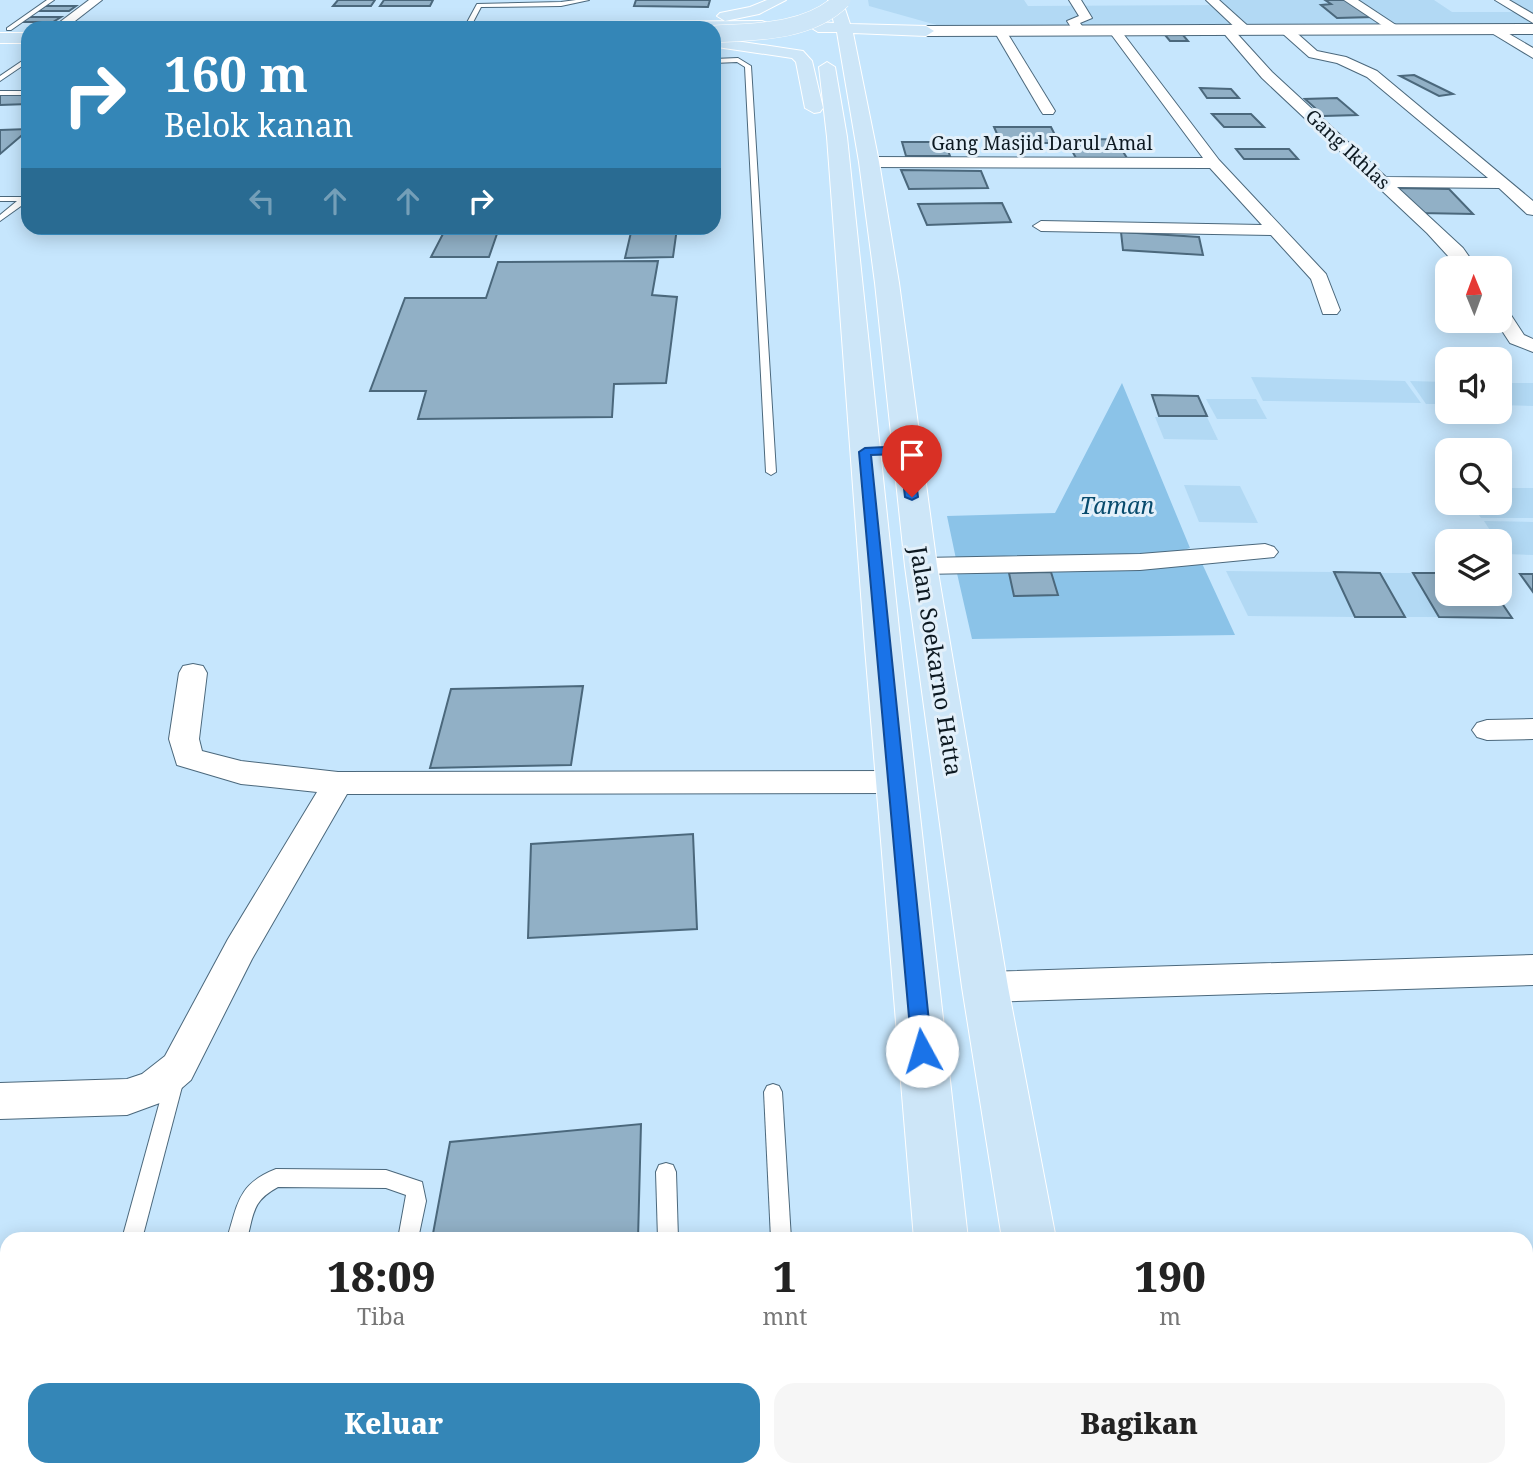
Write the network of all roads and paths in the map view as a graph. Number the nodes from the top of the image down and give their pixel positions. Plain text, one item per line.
1 (51, 0) edge
2 (96, 0) edge
3 (586, 0) edge
4 (779, 0) edge
5 (815, 0) edge
6 (835, 0) edge
7 (842, 0) edge
8 (1075, 0) edge
9 (1212, 0) edge
10 (1350, 0) edge
11 (1501, 0) edge
12 (889, 14) dead end
13 (1533, 19) edge
14 (68, 21) edge
15 (471, 21) edge
16 (667, 21) edge
17 (721, 28) edge
18 (846, 29) junction
19 (1396, 29) junction
20 (1494, 29) junction
21 (1533, 29) edge
22 (21, 30) edge
23 (1079, 30) junction
24 (1114, 30) junction
25 (1227, 30) junction
26 (1245, 30) junction
27 (1286, 30) junction
28 (933, 31) junction
29 (1000, 31) junction
30 (3, 32) edge
31 (721, 33) edge
32 (21, 36) edge
33 (721, 41) edge
34 (721, 43) edge
35 (1533, 54) edge
36 (721, 61) edge
37 (21, 64) edge
38 (0, 79) edge
39 (0, 93) edge
40 (21, 93) edge
41 (1048, 111) dead end
42 (837, 137) junction
43 (869, 162) junction
44 (1214, 163) junction
45 (1383, 182) junction
46 (1503, 183) junction
47 (21, 198) edge
48 (0, 200) edge
49 (21, 201) edge
50 (1533, 210) edge
51 (0, 219) edge
52 (1041, 226) dead end
53 (1276, 230) junction
54 (1460, 256) edge
55 (1330, 310) dead end
56 (1512, 331) edge
57 (1533, 346) edge
58 (906, 450) junction
59 (865, 452) junction
60 (771, 472) dead end
61 (1265, 552) dead end
62 (921, 566) junction
63 (193, 673) dead end
64 (1533, 729) edge
65 (1487, 730) dead end
66 (896, 782) junction
67 (338, 783) junction
68 (1533, 970) edge
69 (985, 987) junction
70 (178, 1068) junction
71 (773, 1092) dead end
72 (0, 1101) edge
73 (666, 1172) dead end
74 (134, 1232) edge
75 (239, 1232) edge
76 (409, 1232) edge
77 (668, 1232) edge
78 (781, 1232) edge
79 (940, 1232) edge
80 (1028, 1232) edge

1 - 30 lane
2 - 14 street
3 - 15 lane
4 - 16 main road
5 - 18 main road, Jalan Soekarno Hatta
6 - 18 main road, Jalan Soekarno Hatta
7 - 31 main road, bridge
8 - 23 street
9 - 26 street
10 - 19 street
11 - 13 street
12 - 28 main road
17 - 18 main road
18 - 28 main road
18 - 33 main road
18 - 42 main road, Jalan Soekarno Hatta
18 - 43 main road, Jalan Soekarno Hatta
19 - 20 main road
19 - 27 main road
20 - 21 main road
20 - 35 street
22 - 30 main road
23 - 24 main road
23 - 29 main road
24 - 25 main road
24 - 44 street
25 - 26 main road
25 - 45 street, Gang Ikhlas
26 - 27 main road
27 - 46 street
28 - 29 main road
29 - 41 street
30 - 32 main road
34 - 42 main road
36 - 60 lane
37 - 38 lane
39 - 40 lane
42 - 59 main road, Jalan Soekarno Hatta
43 - 44 street, Gang Masjid Darul Amal
43 - 58 main road, Jalan Soekarno Hatta
44 - 53 street
45 - 46 street
45 - 54 street, Gang Ikhlas
46 - 50 street
47 - 48 lane
49 - 51 lane
52 - 53 street
53 - 55 street
56 - 57 street
58 - 59 main road
58 - 62 main road, Jalan Soekarno Hatta
59 - 66 main road, Jalan Soekarno Hatta
61 - 62 street
62 - 69 main road, Jalan Soekarno Hatta
63 - 67 street
64 - 65 street
66 - 67 street
66 - 79 main road, Jalan Soekarno Hatta
67 - 70 street
68 - 69 street
69 - 80 main road, Jalan Soekarno Hatta
70 - 72 street
70 - 74 lane
71 - 78 lane
73 - 77 lane
75 - 76 lane

